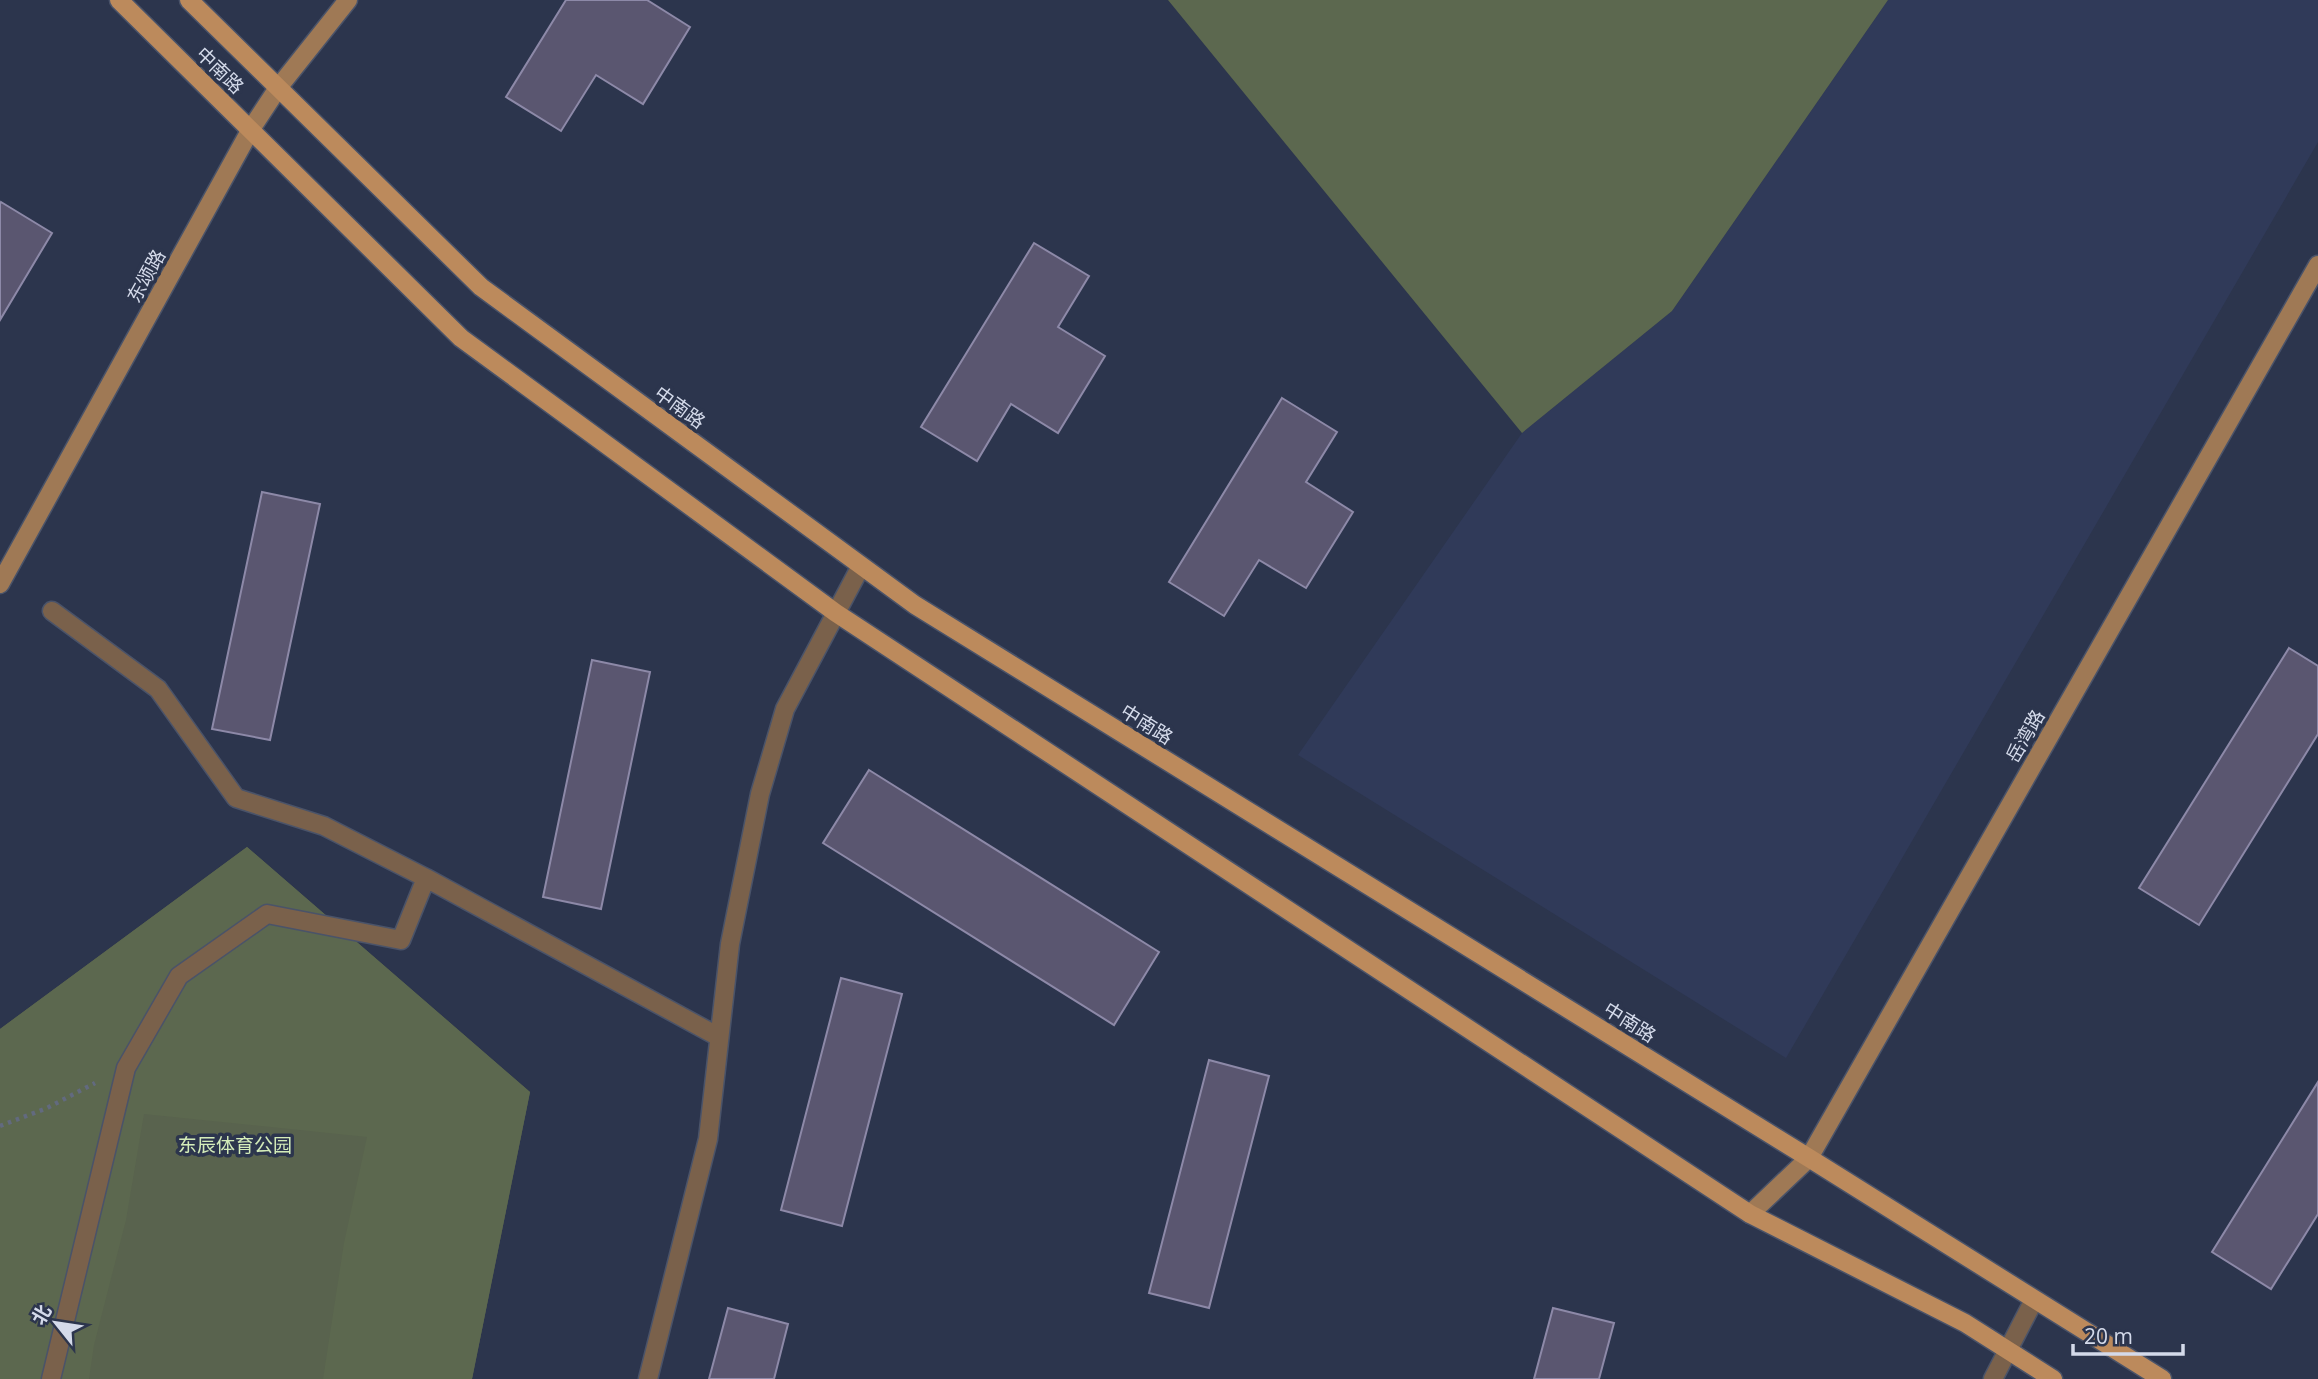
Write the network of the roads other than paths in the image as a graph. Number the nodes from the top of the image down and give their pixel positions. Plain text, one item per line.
1 (119, 0) edge
2 (189, 0) edge
3 (348, 0) edge
4 (278, 88) junction
5 (251, 129) junction
6 (2318, 265) edge
7 (861, 566) junction
8 (0, 584) edge
9 (52, 611) dead end
10 (836, 613) junction
11 (425, 878) junction
12 (719, 1037) junction
13 (1809, 1158) junction
14 (1750, 1214) junction
15 (2034, 1300) junction
16 (2008, 1350) junction
17 (51, 1379) edge
18 (648, 1379) edge
19 (1993, 1379) edge
20 (2053, 1379) edge
21 (2162, 1379) edge

1 - 5 main road, 中南路
2 - 4 main road, 中南路
3 - 4 street, 东颂路
4 - 5 street, 东颂路
4 - 7 main road, 中南路
5 - 8 street, 东颂路
5 - 10 main road, 中南路
6 - 13 street, 岳湾路
7 - 10 lane
7 - 13 main road, 中南路
9 - 11 lane
10 - 12 lane
10 - 14 main road, 中南路
11 - 12 lane
11 - 17 lane
12 - 18 lane
13 - 14 street, 岳湾路
13 - 15 main road, 中南路
14 - 16 main road, 中南路
15 - 16 lane
15 - 21 main road, 中南路
16 - 19 lane
16 - 20 main road, 中南路

